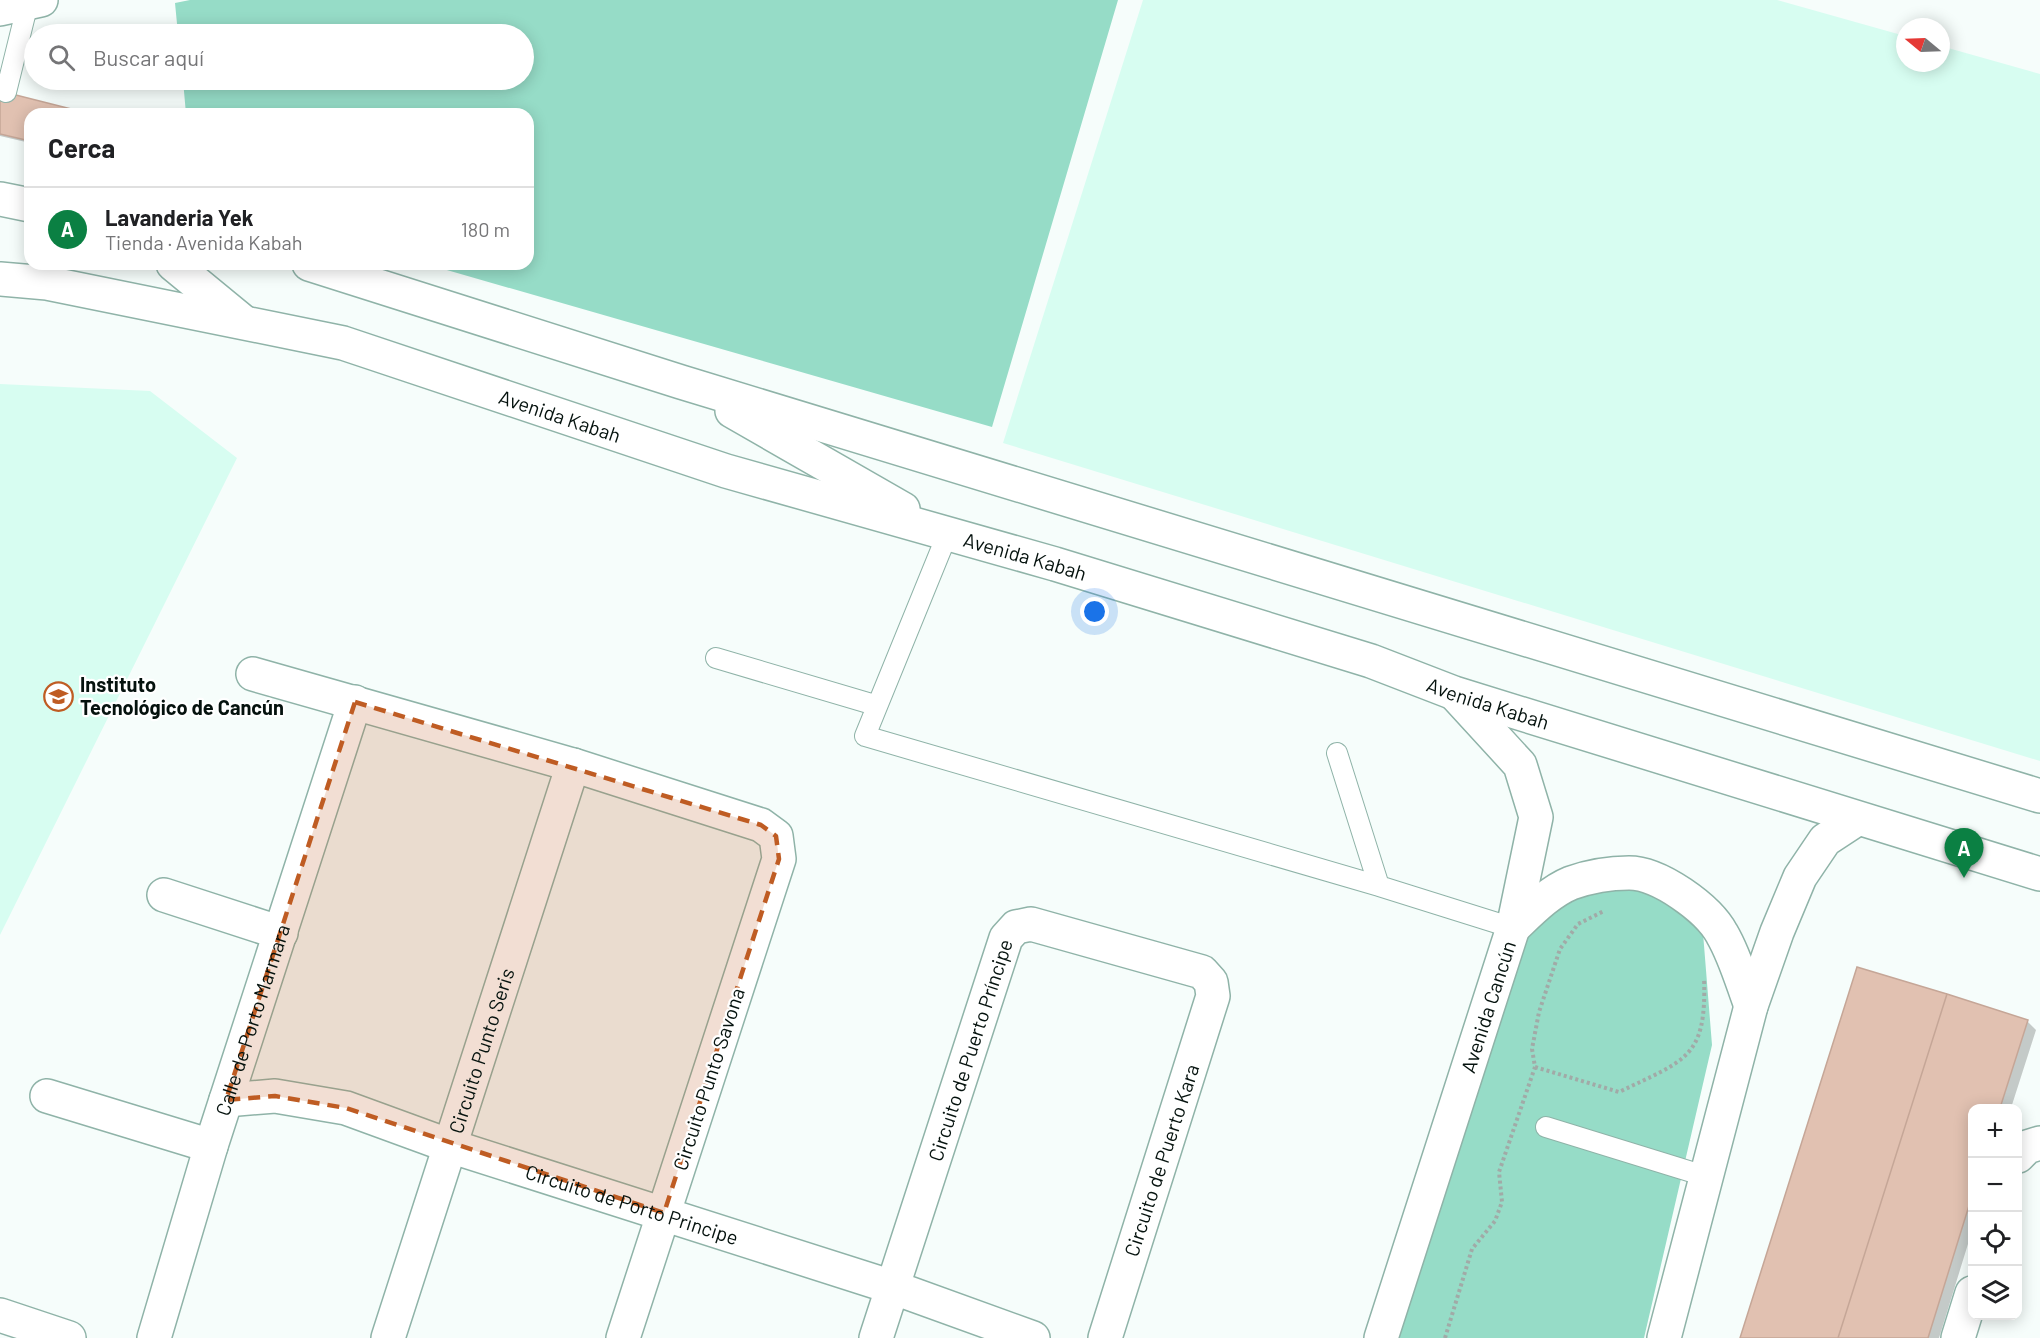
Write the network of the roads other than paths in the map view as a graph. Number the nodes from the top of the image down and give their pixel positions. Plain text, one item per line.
1 (23, 4) edge
2 (6, 92) dead end
3 (0, 199) edge
4 (24, 204) edge
5 (180, 270) edge
6 (328, 270) edge
7 (0, 279) edge
8 (243, 322) junction
9 (681, 382) junction
10 (947, 535) junction
11 (716, 658) dead end
12 (253, 674) dead end
13 (1454, 693) junction
14 (355, 702) junction
15 (875, 705) junction
16 (1337, 753) dead end
17 (573, 765) junction
18 (2040, 796) edge
19 (1857, 819) junction
20 (2040, 874) edge
21 (1379, 886) junction
22 (164, 895) dead end
23 (1513, 927) junction
24 (282, 933) junction
25 (1211, 982) joint
26 (1751, 1006) junction
27 (47, 1096) dead end
28 (226, 1100) junction
29 (1546, 1127) dead end
30 (2040, 1143) edge
31 (212, 1146) junction
32 (450, 1146) junction
33 (2022, 1152) edge
34 (1708, 1178) junction
35 (664, 1213) junction
36 (892, 1287) junction
37 (1968, 1306) edge
38 (13, 1325) edge
39 (69, 1338) edge
40 (154, 1338) edge
41 (388, 1338) edge
42 (623, 1338) edge
43 (876, 1338) edge
44 (1033, 1338) edge
45 (1105, 1338) edge
46 (1381, 1338) edge
47 (1664, 1338) edge
48 (1958, 1338) edge

1 - 2 lane
3 - 4 main road
5 - 8 main road
6 - 9 main road
7 - 8 main road, Avenida Kabah
8 - 10 main road, Avenida Kabah
9 - 10 main road
9 - 18 main road
10 - 13 main road, Avenida Kabah
10 - 15 lane
11 - 15 lane
12 - 14 main road
13 - 19 main road, Avenida Kabah
13 - 23 main road, Avenida Cancún
14 - 17 main road
14 - 24 main road, Calle de Porto Marmara
15 - 21 lane
16 - 21 lane
17 - 32 main road, Circuito Punto Seris
17 - 35 main road, Circuito Punto Savona
19 - 20 main road, Avenida Kabah
19 - 26 main road
21 - 23 lane
22 - 24 main road
23 - 26 main road
23 - 46 main road, Avenida Cancún
24 - 28 main road, Calle de Porto Marmara
25 - 36 main road, Circuito de Puerto Príncipe
25 - 45 main road, Circuito de Puerto Kara
26 - 34 main road
27 - 31 main road
28 - 31 main road, Calle de Porto Marmara
28 - 32 main road, Circuito de Porto Principe
29 - 34 lane
30 - 33 main road
31 - 40 main road, Calle de Porto Marmara
32 - 35 main road, Circuito de Porto Principe
32 - 41 main road, Circuito Punto Seris
34 - 47 main road
35 - 36 main road, Circuito de Porto Principe
35 - 42 main road, Circuito Punto Savona
36 - 43 main road, Circuito de Puerto Príncipe
36 - 44 main road, Circuito de Porto Principe
37 - 48 main road
38 - 39 main road

